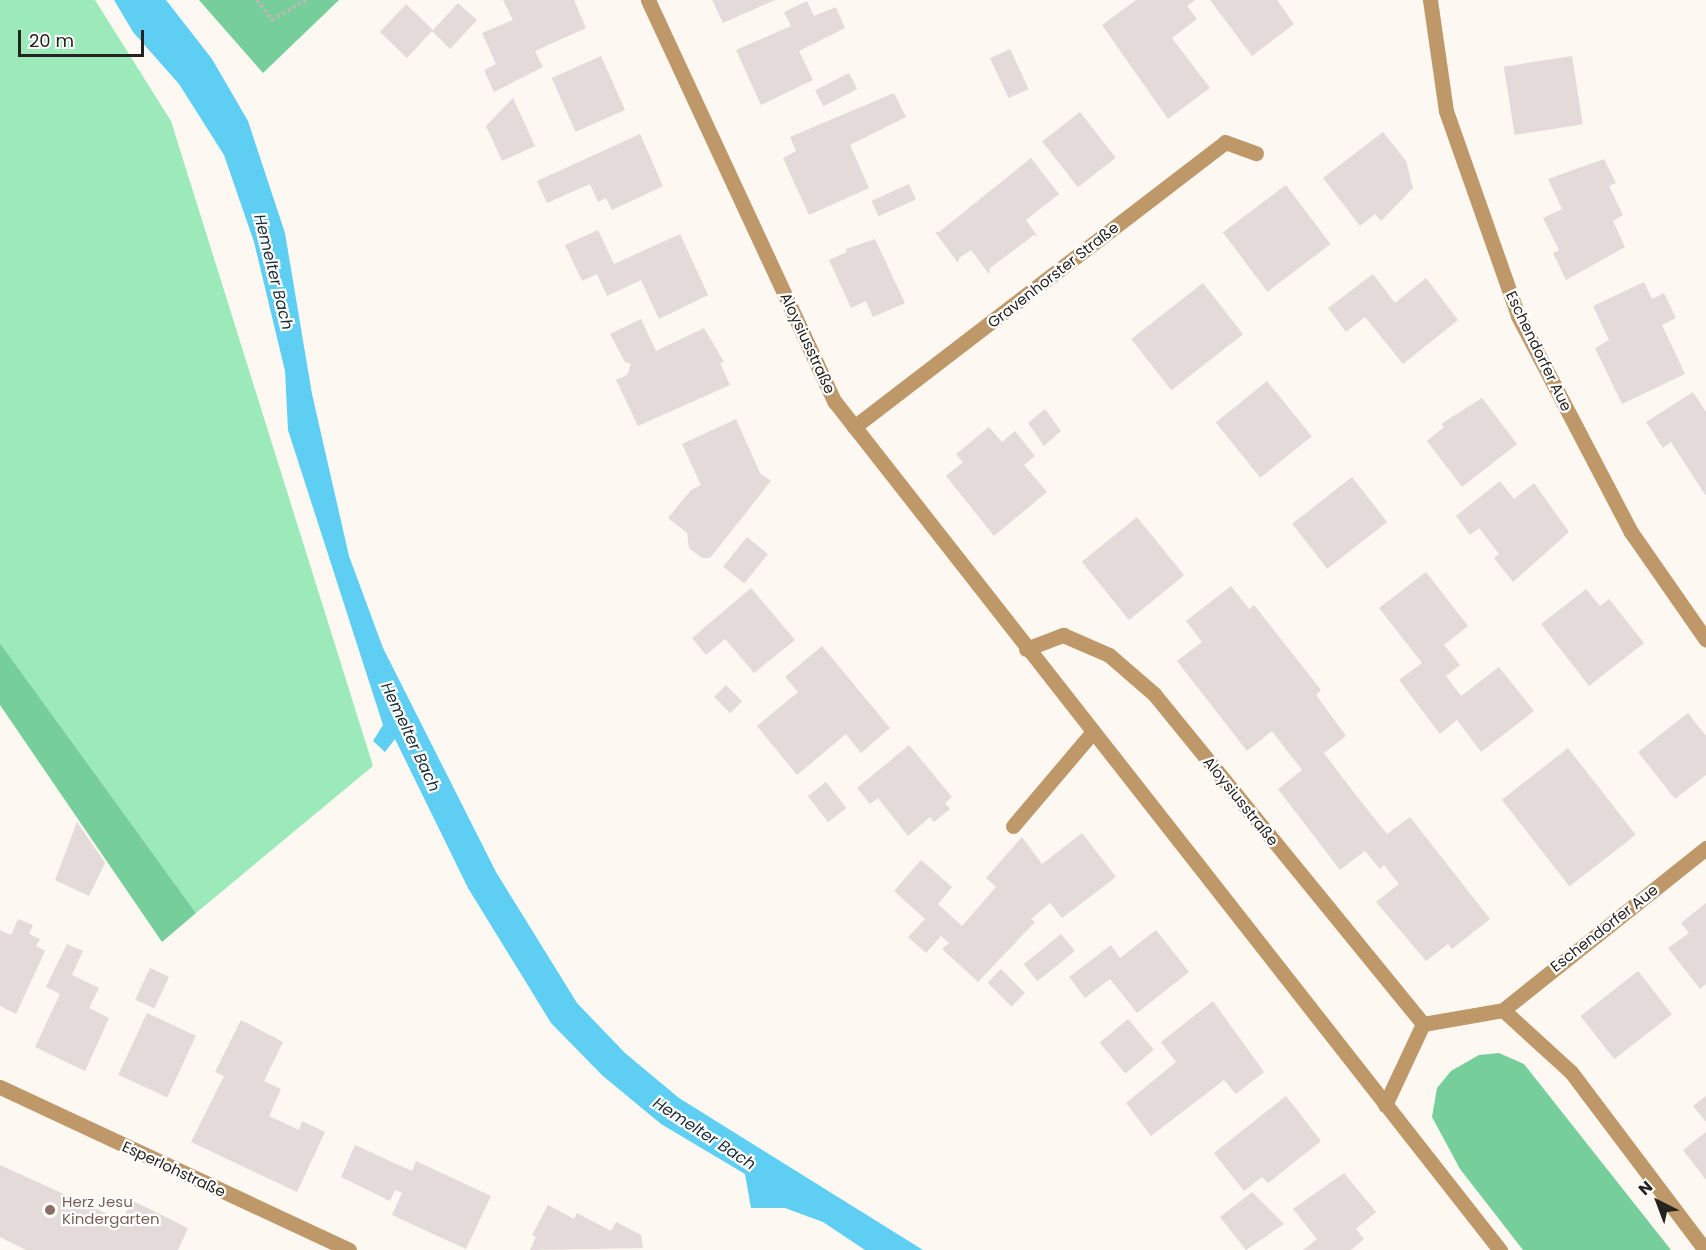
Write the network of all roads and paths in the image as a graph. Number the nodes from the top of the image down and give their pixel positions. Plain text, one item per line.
1 (257, 0) edge
2 (305, 0) edge
3 (648, 0) edge
4 (1430, 0) edge
5 (1256, 153) dead end
6 (854, 427) junction
7 (1706, 640) edge
8 (1026, 649) junction
9 (1092, 733) junction
10 (1013, 826) dead end
11 (1706, 848) edge
12 (1503, 1010) junction
13 (1423, 1024) junction
14 (0, 1087) edge
15 (1385, 1105) junction
16 (349, 1250) edge
17 (1500, 1250) edge
18 (1705, 1250) edge

1 - 2 path
3 - 6 street, Aloysiusstraße
4 - 7 street, Eschendorfer Aue
5 - 6 street, Gravenhorster Straße
6 - 8 street, Aloysiusstraße
8 - 9 street, Aloysiusstraße
8 - 13 street, Aloysiusstraße
9 - 10 street
9 - 15 street, Aloysiusstraße
11 - 12 street, Eschendorfer Aue
12 - 13 street
12 - 18 street
13 - 15 street
14 - 16 street, Esperlohstraße
15 - 17 street, Aloysiusstraße

